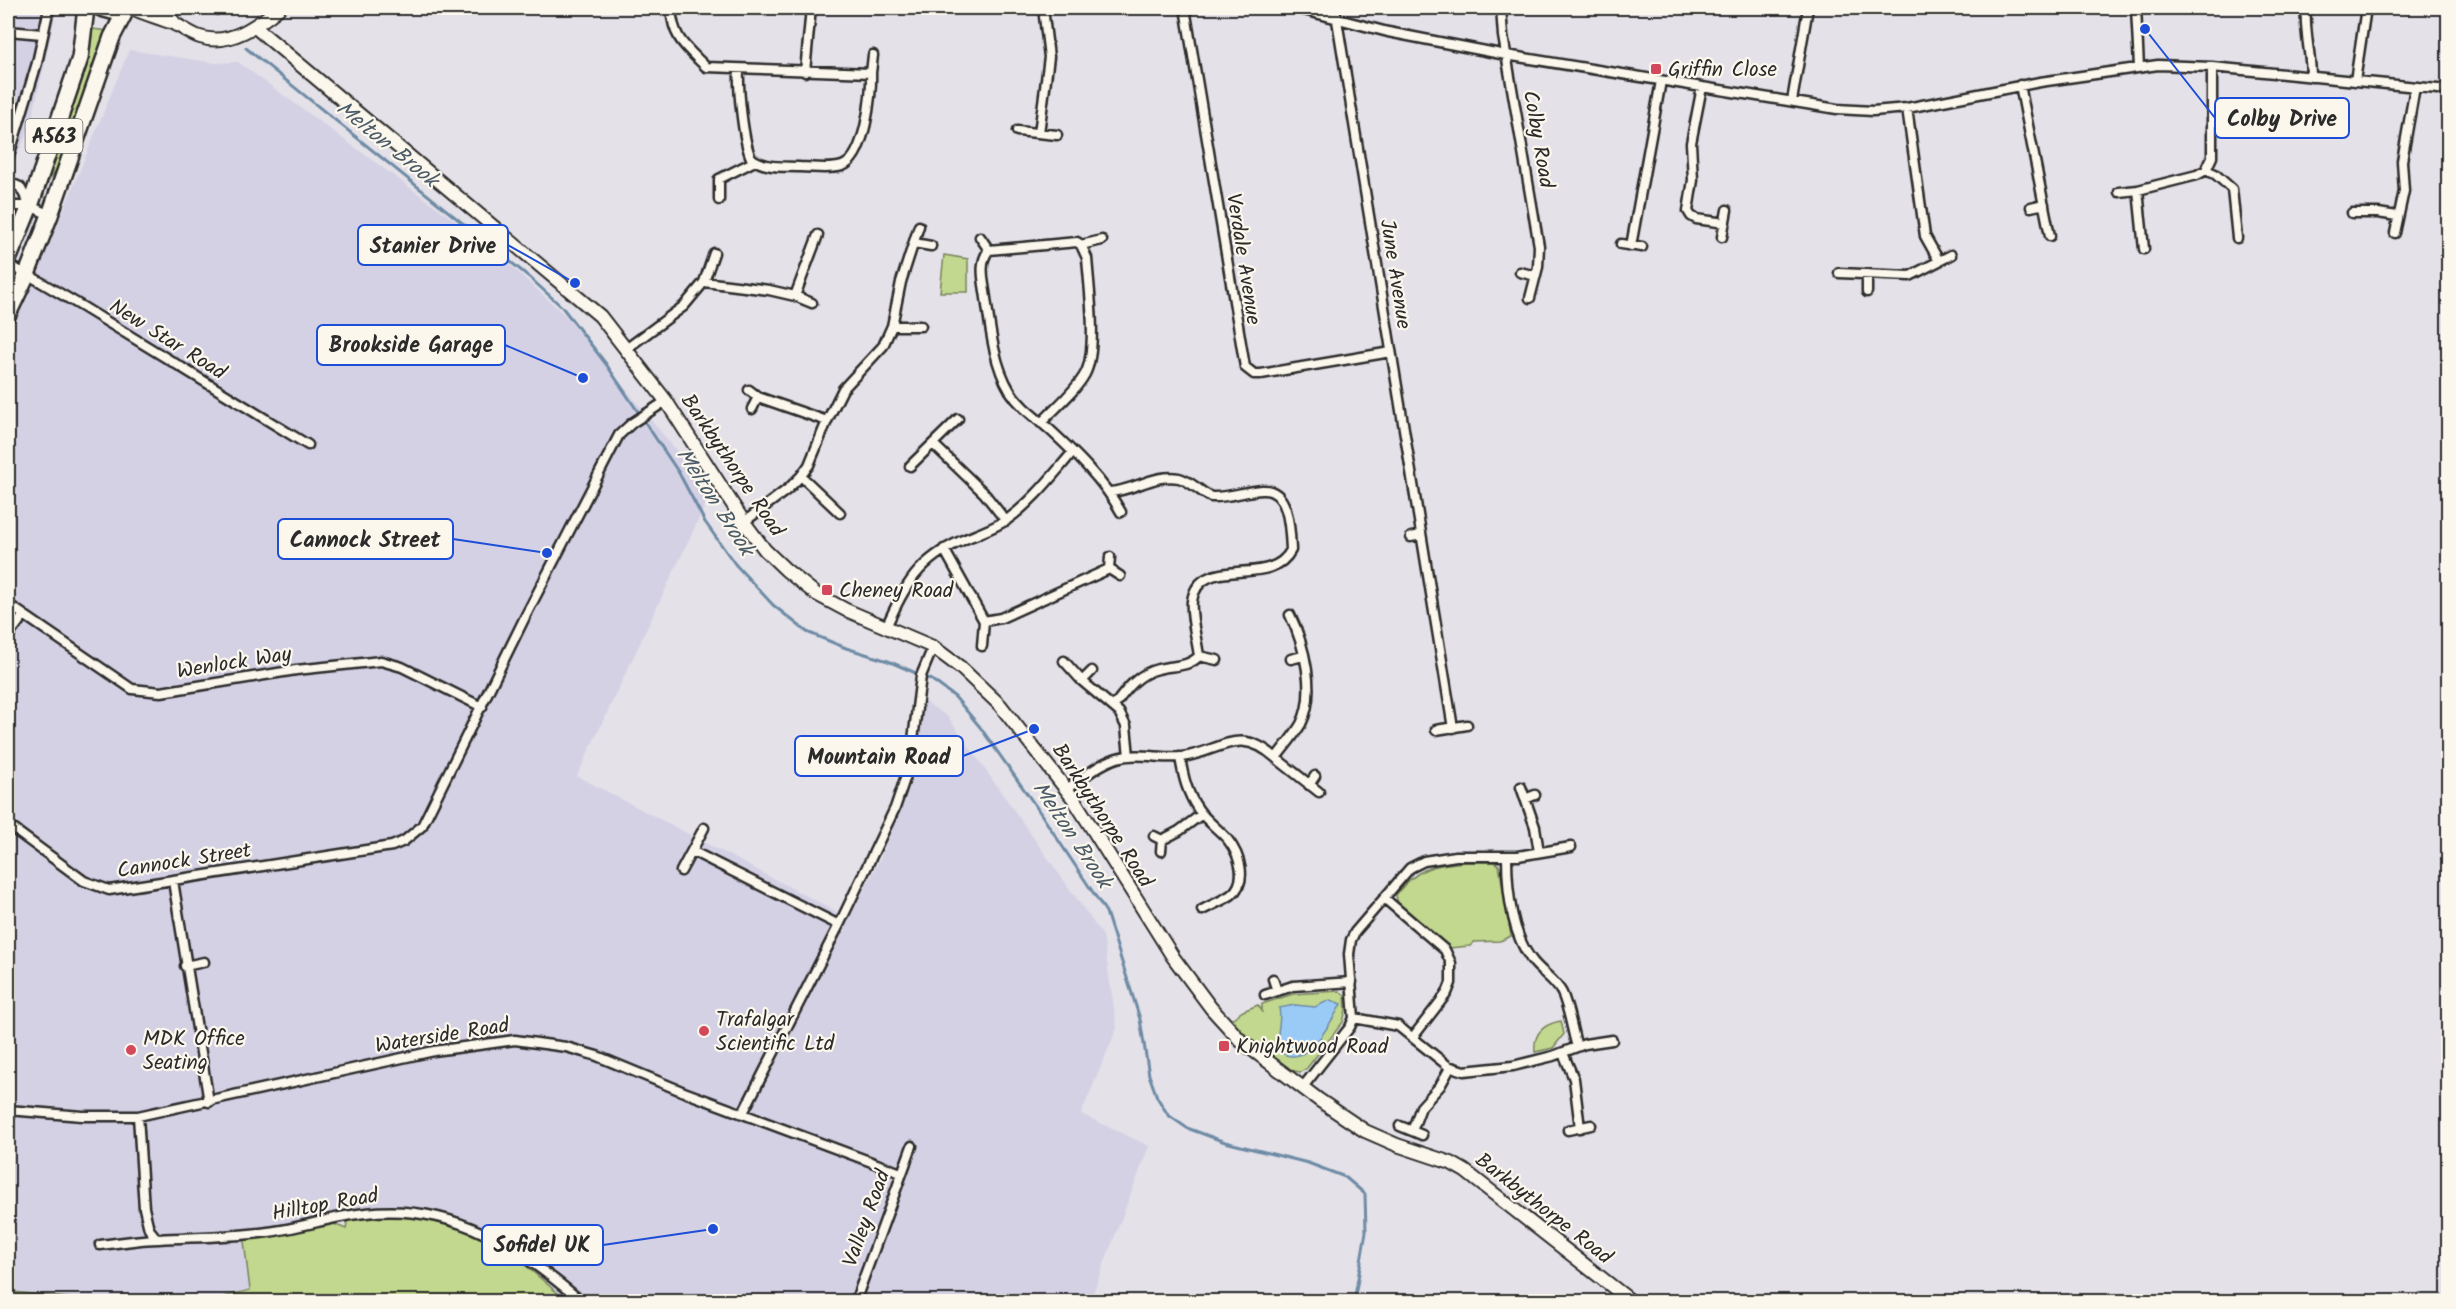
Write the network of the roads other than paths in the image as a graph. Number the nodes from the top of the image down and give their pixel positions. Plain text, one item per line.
1 (49, 8) edge
2 (86, 8) edge
3 (101, 8) edge
4 (163, 8) edge
5 (279, 8) edge
6 (670, 8) edge
7 (811, 8) edge
8 (1043, 8) edge
9 (1185, 8) edge
10 (1296, 8) edge
11 (1335, 8) edge
12 (1501, 8) edge
13 (1808, 8) edge
14 (2136, 8) edge
15 (2306, 8) edge
16 (2366, 8) edge
17 (129, 9) edge
18 (1335, 19) junction
19 (176, 25) junction
20 (255, 27) junction
21 (8, 31) edge
22 (42, 34) junction
23 (873, 55) dead end
24 (1506, 55) junction
25 (2139, 67) junction
26 (2212, 67) junction
27 (739, 69) junction
28 (805, 72) junction
29 (872, 73) junction
30 (2311, 77) junction
31 (1661, 81) junction
32 (2355, 81) junction
33 (2020, 85) junction
34 (1702, 87) junction
35 (2415, 87) junction
36 (2448, 90) edge
37 (1792, 101) junction
38 (1908, 108) junction
39 (1017, 131) dead end
40 (1039, 133) junction
41 (1057, 135) dead end
42 (8, 159) edge
43 (755, 161) junction
44 (2206, 170) junction
45 (8, 182) edge
46 (2138, 190) junction
47 (2120, 192) dead end
48 (719, 200) dead end
49 (8, 204) edge
50 (2044, 204) junction
51 (30, 206) junction
52 (2031, 207) dead end
53 (1727, 210) dead end
54 (2352, 213) dead end
55 (50, 215) junction
56 (2397, 216) junction
57 (1725, 223) junction
58 (2236, 224) junction
59 (919, 226) dead end
60 (2226, 226) dead end
61 (2396, 233) dead end
62 (818, 235) dead end
63 (2050, 236) dead end
64 (980, 237) dead end
65 (1722, 237) dead end
66 (2142, 237) junction
67 (2237, 238) dead end
68 (2132, 239) dead end
69 (1102, 240) dead end
70 (914, 243) junction
71 (1621, 244) dead end
72 (1081, 245) junction
73 (931, 246) dead end
74 (1631, 246) junction
75 (1642, 248) dead end
76 (2144, 249) dead end
77 (989, 250) junction
78 (714, 254) dead end
79 (1950, 255) dead end
80 (8, 260) edge
81 (1939, 261) junction
82 (8, 265) edge
83 (1520, 272) dead end
84 (1839, 273) dead end
85 (1867, 273) junction
86 (27, 274) junction
87 (1536, 276) junction
88 (704, 282) junction
89 (1867, 292) dead end
90 (795, 296) junction
91 (1530, 298) dead end
92 (812, 303) dead end
93 (8, 314) edge
94 (892, 326) junction
95 (921, 326) dead end
96 (626, 349) junction
97 (1390, 352) junction
98 (749, 390) dead end
99 (759, 397) junction
100 (666, 401) junction
101 (752, 409) dead end
102 (958, 419) dead end
103 (827, 421) junction
104 (1041, 423) junction
105 (933, 444) junction
106 (308, 446) dead end
107 (1072, 453) junction
108 (910, 466) dead end
109 (801, 477) junction
110 (1110, 492) junction
111 (1121, 512) dead end
112 (840, 513) dead end
113 (1006, 521) junction
114 (744, 522) junction
115 (944, 549) junction
116 (1110, 557) dead end
117 (1109, 570) junction
118 (1120, 576) dead end
119 (8, 604) edge
120 (24, 615) junction
121 (1290, 615) dead end
122 (984, 621) junction
123 (886, 627) junction
124 (8, 636) edge
125 (982, 646) dead end
126 (933, 647) junction
127 (1199, 656) junction
128 (1303, 656) junction
129 (1291, 659) dead end
130 (1216, 660) dead end
131 (1064, 661) dead end
132 (1092, 671) dead end
133 (1083, 681) junction
134 (1114, 706) junction
135 (482, 707) junction
136 (1467, 725) dead end
137 (1453, 728) junction
138 (1436, 730) dead end
139 (1129, 756) junction
140 (1180, 757) junction
141 (1276, 758) junction
142 (1315, 776) dead end
143 (1309, 785) junction
144 (1521, 787) dead end
145 (1066, 789) junction
146 (1319, 792) dead end
147 (1535, 795) dead end
148 (1525, 799) junction
149 (1202, 814) junction
150 (8, 825) edge
151 (704, 828) dead end
152 (1571, 847) dead end
153 (692, 851) junction
154 (1161, 851) dead end
155 (1539, 852) junction
156 (1508, 856) junction
157 (681, 872) dead end
158 (173, 881) junction
159 (1384, 898) junction
160 (1202, 910) dead end
161 (839, 925) junction
162 (204, 962) dead end
163 (186, 966) junction
164 (1273, 979) dead end
165 (1352, 982) junction
166 (1277, 991) junction
167 (1265, 995) dead end
168 (1354, 1018) junction
169 (1413, 1036) junction
170 (1612, 1040) dead end
171 (1577, 1047) junction
172 (1563, 1053) junction
173 (1450, 1068) junction
174 (1302, 1088) junction
175 (209, 1102) junction
176 (8, 1110) edge
177 (743, 1113) junction
178 (138, 1116) junction
179 (1591, 1125) dead end
180 (1400, 1126) dead end
181 (1580, 1128) junction
182 (1568, 1130) dead end
183 (1412, 1131) junction
184 (1422, 1135) dead end
185 (912, 1146) dead end
186 (901, 1173) junction
187 (158, 1239) junction
188 (100, 1245) dead end
189 (582, 1302) edge
190 (855, 1302) edge
191 (1632, 1302) edge

1 - 22 street
2 - 51 highway, A563
3 - 17 highway
4 - 19 street
5 - 20 street
6 - 27 street
7 - 28 street
8 - 40 street
9 - 97 street, Verdale Avenue
10 - 18 street
11 - 18 street, June Avenue
12 - 24 street, Colby Road
13 - 37 street
14 - 25 street
15 - 30 street
16 - 32 street
17 - 19 street
17 - 55 highway, A563
18 - 24 street
18 - 97 street, June Avenue
19 - 20 street
20 - 96 street, Barkbythorpe Road
21 - 22 street
22 - 42 street
23 - 29 street
24 - 31 street
24 - 87 street, Colby Road
25 - 26 street
25 - 33 street
26 - 30 street
26 - 44 street
27 - 28 street
27 - 43 street
28 - 29 street
29 - 43 street
30 - 32 street
31 - 34 street
31 - 74 street
32 - 35 street
33 - 38 street
33 - 50 street
34 - 37 street
34 - 57 street
35 - 36 street
35 - 56 street
37 - 38 street
38 - 81 street
39 - 40 street
40 - 41 street
43 - 48 street
44 - 46 street
44 - 58 street
45 - 51 street
46 - 47 street
46 - 66 street
49 - 51 street
50 - 52 street
50 - 63 street
51 - 55 street
51 - 80 highway, A563
53 - 57 street
54 - 56 street
55 - 86 highway, A563
56 - 61 street
57 - 65 street
58 - 60 street
58 - 67 street
59 - 70 street
62 - 90 street
64 - 77 street
66 - 68 street
66 - 76 street
69 - 72 street
70 - 73 street
70 - 94 street
71 - 74 street
72 - 77 street
72 - 104 street
74 - 75 street
77 - 104 street
78 - 88 street
79 - 81 street
81 - 85 street
82 - 86 street, New Star Road
83 - 87 street
84 - 85 street
85 - 89 street
86 - 93 highway, A563
86 - 106 street, New Star Road
87 - 91 street, Colby Road
88 - 90 street
88 - 96 street
90 - 92 street
94 - 95 street
94 - 103 street
96 - 100 street, Barkbythorpe Road
97 - 137 street, June Avenue
98 - 99 street
99 - 101 street
99 - 103 street
100 - 114 street, Barkbythorpe Road
100 - 135 street, Cannock Street
102 - 105 street
103 - 109 street
104 - 107 street
105 - 108 street
105 - 113 street
107 - 110 street
107 - 113 street
109 - 112 street
109 - 114 street
110 - 111 street
110 - 127 street
113 - 115 street
114 - 123 street, Barkbythorpe Road
115 - 122 street
115 - 123 street
116 - 117 street
117 - 118 street
117 - 122 street
119 - 120 street, Wenlock Way
120 - 124 street
120 - 135 street, Wenlock Way
121 - 128 street
122 - 125 street
123 - 126 street, Barkbythorpe Road
126 - 145 street, Barkbythorpe Road
126 - 161 street
127 - 130 street
127 - 134 street
128 - 129 street
128 - 141 street
131 - 133 street
132 - 133 street
133 - 134 street
134 - 139 street
135 - 158 street, Cannock Street
136 - 137 street
137 - 138 street
139 - 140 street
139 - 145 street
140 - 141 street
140 - 149 street
141 - 143 street
142 - 143 street
143 - 146 street
144 - 148 street
145 - 174 street, Barkbythorpe Road
147 - 148 street
148 - 155 street
149 - 154 street
149 - 160 street
150 - 158 street, Cannock Street
151 - 153 street
152 - 155 street
153 - 157 street
153 - 161 street
155 - 156 street
156 - 159 street
156 - 171 street
158 - 163 street
159 - 165 street
159 - 169 street
161 - 177 street
162 - 163 street
163 - 175 street
164 - 166 street
165 - 166 street
165 - 168 street
166 - 167 street
168 - 169 street
168 - 174 street
169 - 173 street
170 - 171 street
171 - 172 street
172 - 173 street
172 - 181 street
173 - 183 street
174 - 191 street, Barkbythorpe Road
175 - 177 street, Waterside Road
175 - 178 street, Waterside Road
176 - 178 street, Waterside Road
177 - 186 street, Waterside Road
178 - 187 street
179 - 181 street
180 - 183 street
181 - 182 street
183 - 184 street
185 - 186 street, Valley Road
186 - 190 street, Valley Road
187 - 188 street, Hilltop Road
187 - 189 street, Hilltop Road

